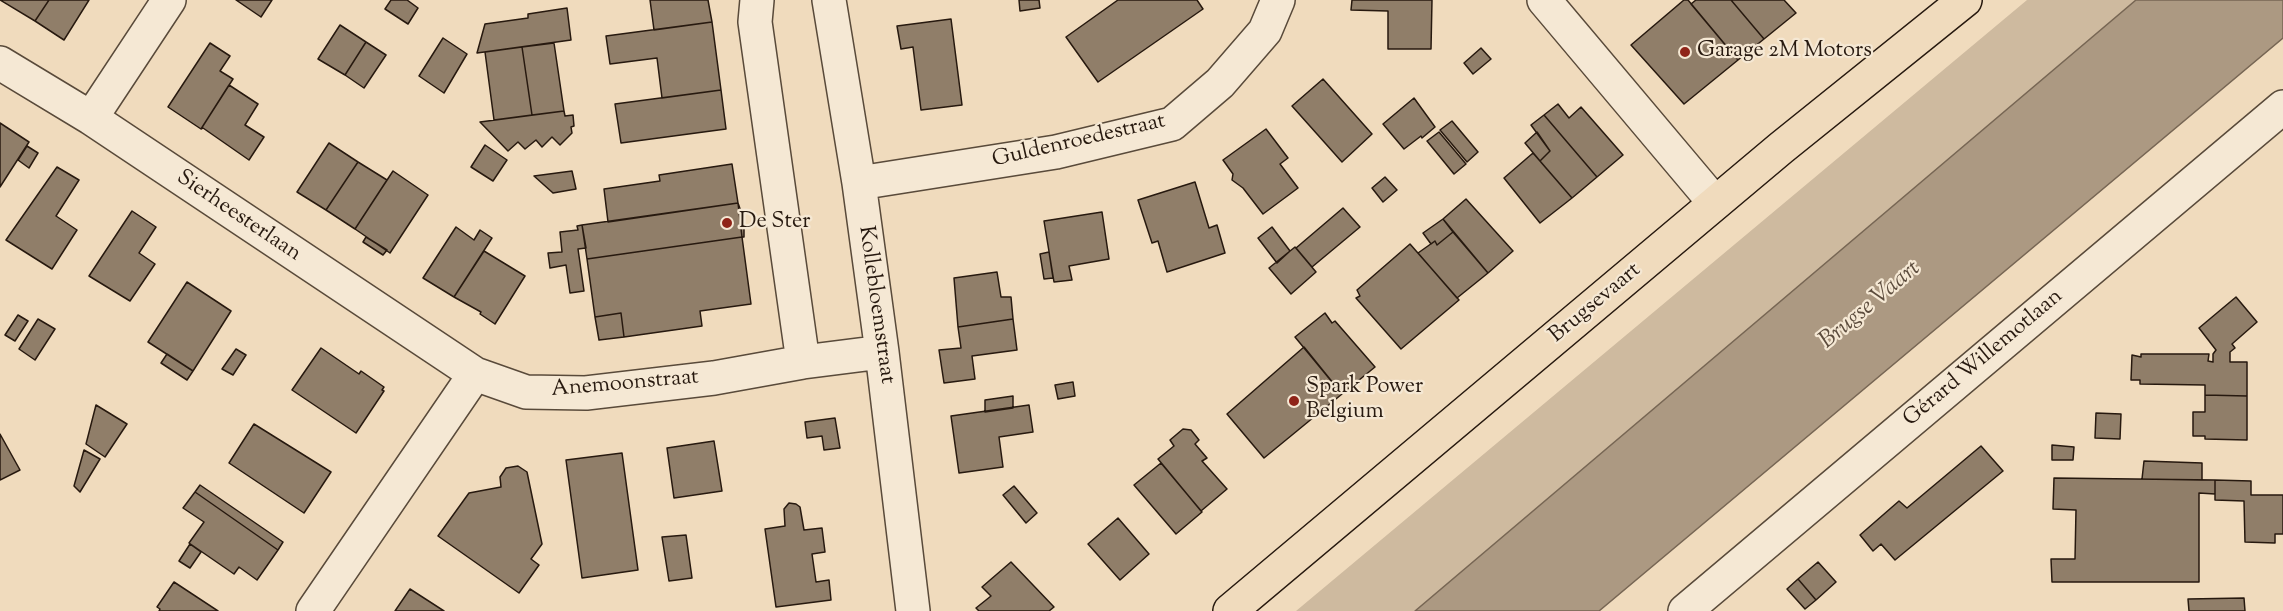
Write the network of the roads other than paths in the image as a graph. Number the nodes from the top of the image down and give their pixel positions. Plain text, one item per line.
1 (169, 0) edge
2 (757, 0) edge
3 (829, 0) edge
4 (1278, 0) edge
5 (1545, 0) edge
6 (1965, 0) edge
7 (0, 63) edge
8 (2283, 106) edge
9 (91, 118) junction
10 (859, 183) junction
11 (1715, 203) junction
12 (882, 352) junction
13 (802, 362) junction
14 (475, 374) junction
15 (313, 611) edge
16 (913, 611) edge
17 (1230, 611) edge
18 (1685, 611) edge

1 - 9 street
2 - 13 street
3 - 10 street, Kollebloemstraat
4 - 10 street, Guldenroedestraat
5 - 11 street
6 - 11 main road, Brugsevaart
7 - 9 street, Sierheesterlaan
8 - 18 street, Gérard Willemotlaan
9 - 14 street, Sierheesterlaan
10 - 12 street, Kollebloemstraat
11 - 17 main road, Brugsevaart
12 - 13 street, Anemoonstraat
12 - 16 street, Kollebloemstraat
13 - 14 street, Anemoonstraat
14 - 15 street

